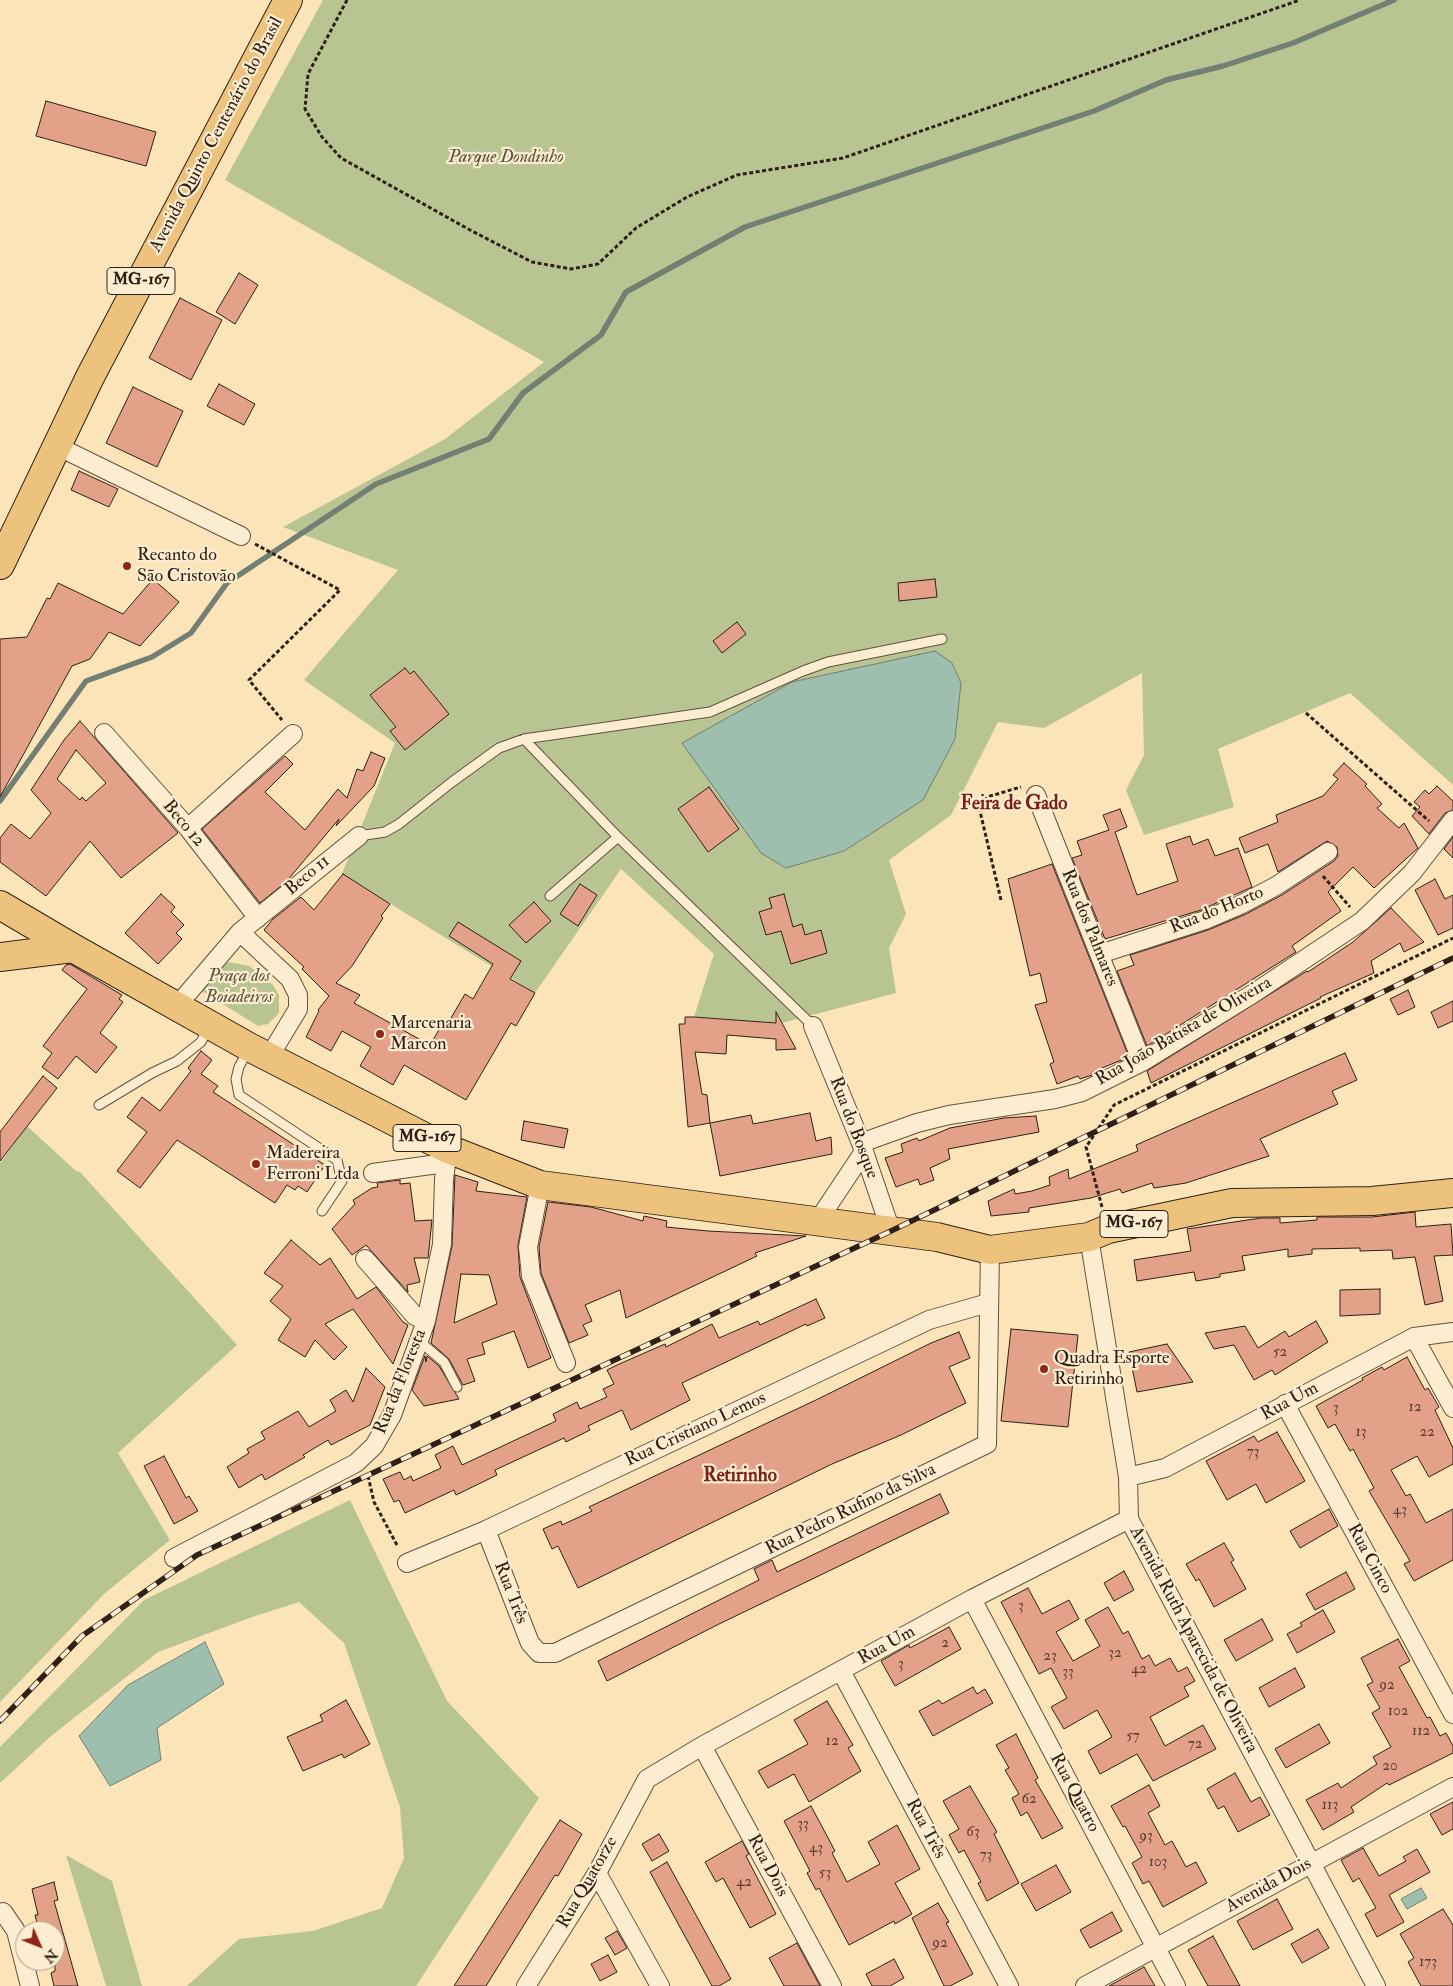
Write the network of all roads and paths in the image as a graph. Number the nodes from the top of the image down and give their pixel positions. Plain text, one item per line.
1 (288, 0) edge
2 (347, 0) edge
3 (1300, 0) edge
4 (57, 446) junction
5 (241, 536) joint
6 (0, 565) edge
7 (942, 639) dead end
8 (1306, 713) dead end
9 (104, 733) dead end
10 (293, 734) joint
11 (524, 738) junction
12 (1036, 795) joint
13 (1448, 827) edge
14 (188, 828) junction
15 (359, 836) joint
16 (618, 837) junction
17 (1328, 852) dead end
18 (1311, 863) junction
19 (550, 896) dead end
20 (1001, 900) dead end
21 (0, 905) edge
22 (258, 918) junction
23 (1362, 921) junction
24 (240, 932) junction
25 (1453, 938) edge
26 (73, 948) junction
27 (1100, 954) junction
28 (0, 957) edge
29 (176, 1007) junction
30 (210, 1025) junction
31 (813, 1026) joint
32 (259, 1052) junction
33 (1142, 1062) junction
34 (99, 1105) dead end
35 (862, 1148) junction
36 (446, 1156) junction
37 (373, 1173) dead end
38 (540, 1185) junction
39 (1453, 1192) edge
40 (322, 1211) dead end
41 (817, 1222) junction
42 (891, 1230) junction
43 (1099, 1233) junction
44 (990, 1250) junction
45 (365, 1259) dead end
46 (988, 1303) junction
47 (426, 1321) junction
48 (1453, 1332) edge
49 (1414, 1337) junction
50 (419, 1341) junction
51 (566, 1363) dead end
52 (457, 1387) dead end
53 (1285, 1404) junction
54 (1453, 1408) edge
55 (363, 1457) junction
56 (1128, 1477) junction
57 (1129, 1519) junction
58 (486, 1530) junction
59 (174, 1558) dead end
60 (407, 1563) joint
61 (972, 1599) junction
62 (539, 1653) joint
63 (841, 1671) junction
64 (1453, 1714) edge
65 (702, 1746) junction
66 (647, 1779) joint
67 (1453, 1787) edge
68 (1311, 1863) junction
69 (597, 1873) junction
70 (3, 1912) dead end
71 (1156, 1948) junction
72 (30, 1986) edge
73 (526, 1986) edge
74 (660, 1986) edge
75 (832, 1986) edge
76 (1010, 1986) edge
77 (1085, 1986) edge
78 (1176, 1986) edge
79 (1376, 1986) edge

1 - 4 main road, Avenida Quinto Centenário do Brasil / MG-167
2 - 3 path
4 - 5 street
4 - 6 main road, Avenida Quinto Centenário do Brasil / MG-167
5 - 10 path
7 - 11 lane
8 - 13 path
9 - 14 street, Beco 12
10 - 14 street
11 - 15 lane
11 - 16 lane
12 - 20 path
12 - 27 street, Rua dos Palmares
13 - 23 street, Rua João Batista de Oliveira
14 - 22 street, Beco 12
15 - 22 street, Beco 11
16 - 19 lane
16 - 31 lane
17 - 18 street, Rua do Horto
18 - 23 path
18 - 27 street, Rua do Horto
21 - 26 main road, MG-167
22 - 24 street, Beco 11
23 - 33 street, Rua João Batista de Oliveira
24 - 29 street, Beco 11
24 - 32 street
25 - 43 path
26 - 28 main road
26 - 29 main road, MG-167
27 - 33 street, Rua dos Palmares
29 - 30 main road, MG-167
30 - 32 main road, MG-167
30 - 34 lane
31 - 35 street, Rua do Bosque
32 - 36 main road, MG-167
32 - 40 lane
33 - 35 street, Rua João Batista de Oliveira
35 - 41 street
35 - 42 street, Rua do Bosque
36 - 37 street
36 - 38 main road, MG-167
36 - 47 street, Rua da Floresta
38 - 41 main road, MG-167
38 - 51 street
39 - 43 main road, MG-167
41 - 42 main road, MG-167
42 - 44 main road, MG-167
43 - 44 main road, MG-167
43 - 56 street, Avenida Ruth Aparecida de Oliveira
44 - 46 street, Rua Pedro Rufino da Silva
45 - 47 street
46 - 58 street, Rua Cristiano Lemos
46 - 62 street, Rua Pedro Rufino da Silva
47 - 50 street, Rua da Floresta
48 - 49 street, Rua Um
49 - 53 street, Rua Um
49 - 54 street
50 - 52 lane
50 - 55 street, Rua da Floresta
53 - 56 street, Rua Um
53 - 64 street, Rua Cinco
55 - 59 street, Rua da Floresta
55 - 60 path
56 - 57 street, Avenida Ruth Aparecida de Oliveira
57 - 61 street, Rua Um
57 - 68 street, Avenida Ruth Aparecida de Oliveira
58 - 60 street, Rua Cristiano Lemos
58 - 62 street, Rua Três
61 - 63 street, Rua Um
61 - 71 street, Rua Quatro
63 - 65 street, Rua Um
63 - 76 street, Rua Três
65 - 66 street, Rua Um
65 - 75 street, Rua Dois
66 - 69 street, Rua Quatorze
67 - 68 street, Avenida Dois
68 - 71 street, Avenida Dois
68 - 79 street, Avenida Ruth Aparecida de Oliveira
69 - 73 street, Rua Quatorze
69 - 74 street
70 - 72 street
71 - 77 street, Avenida Dois
71 - 78 street, Rua Quatro

